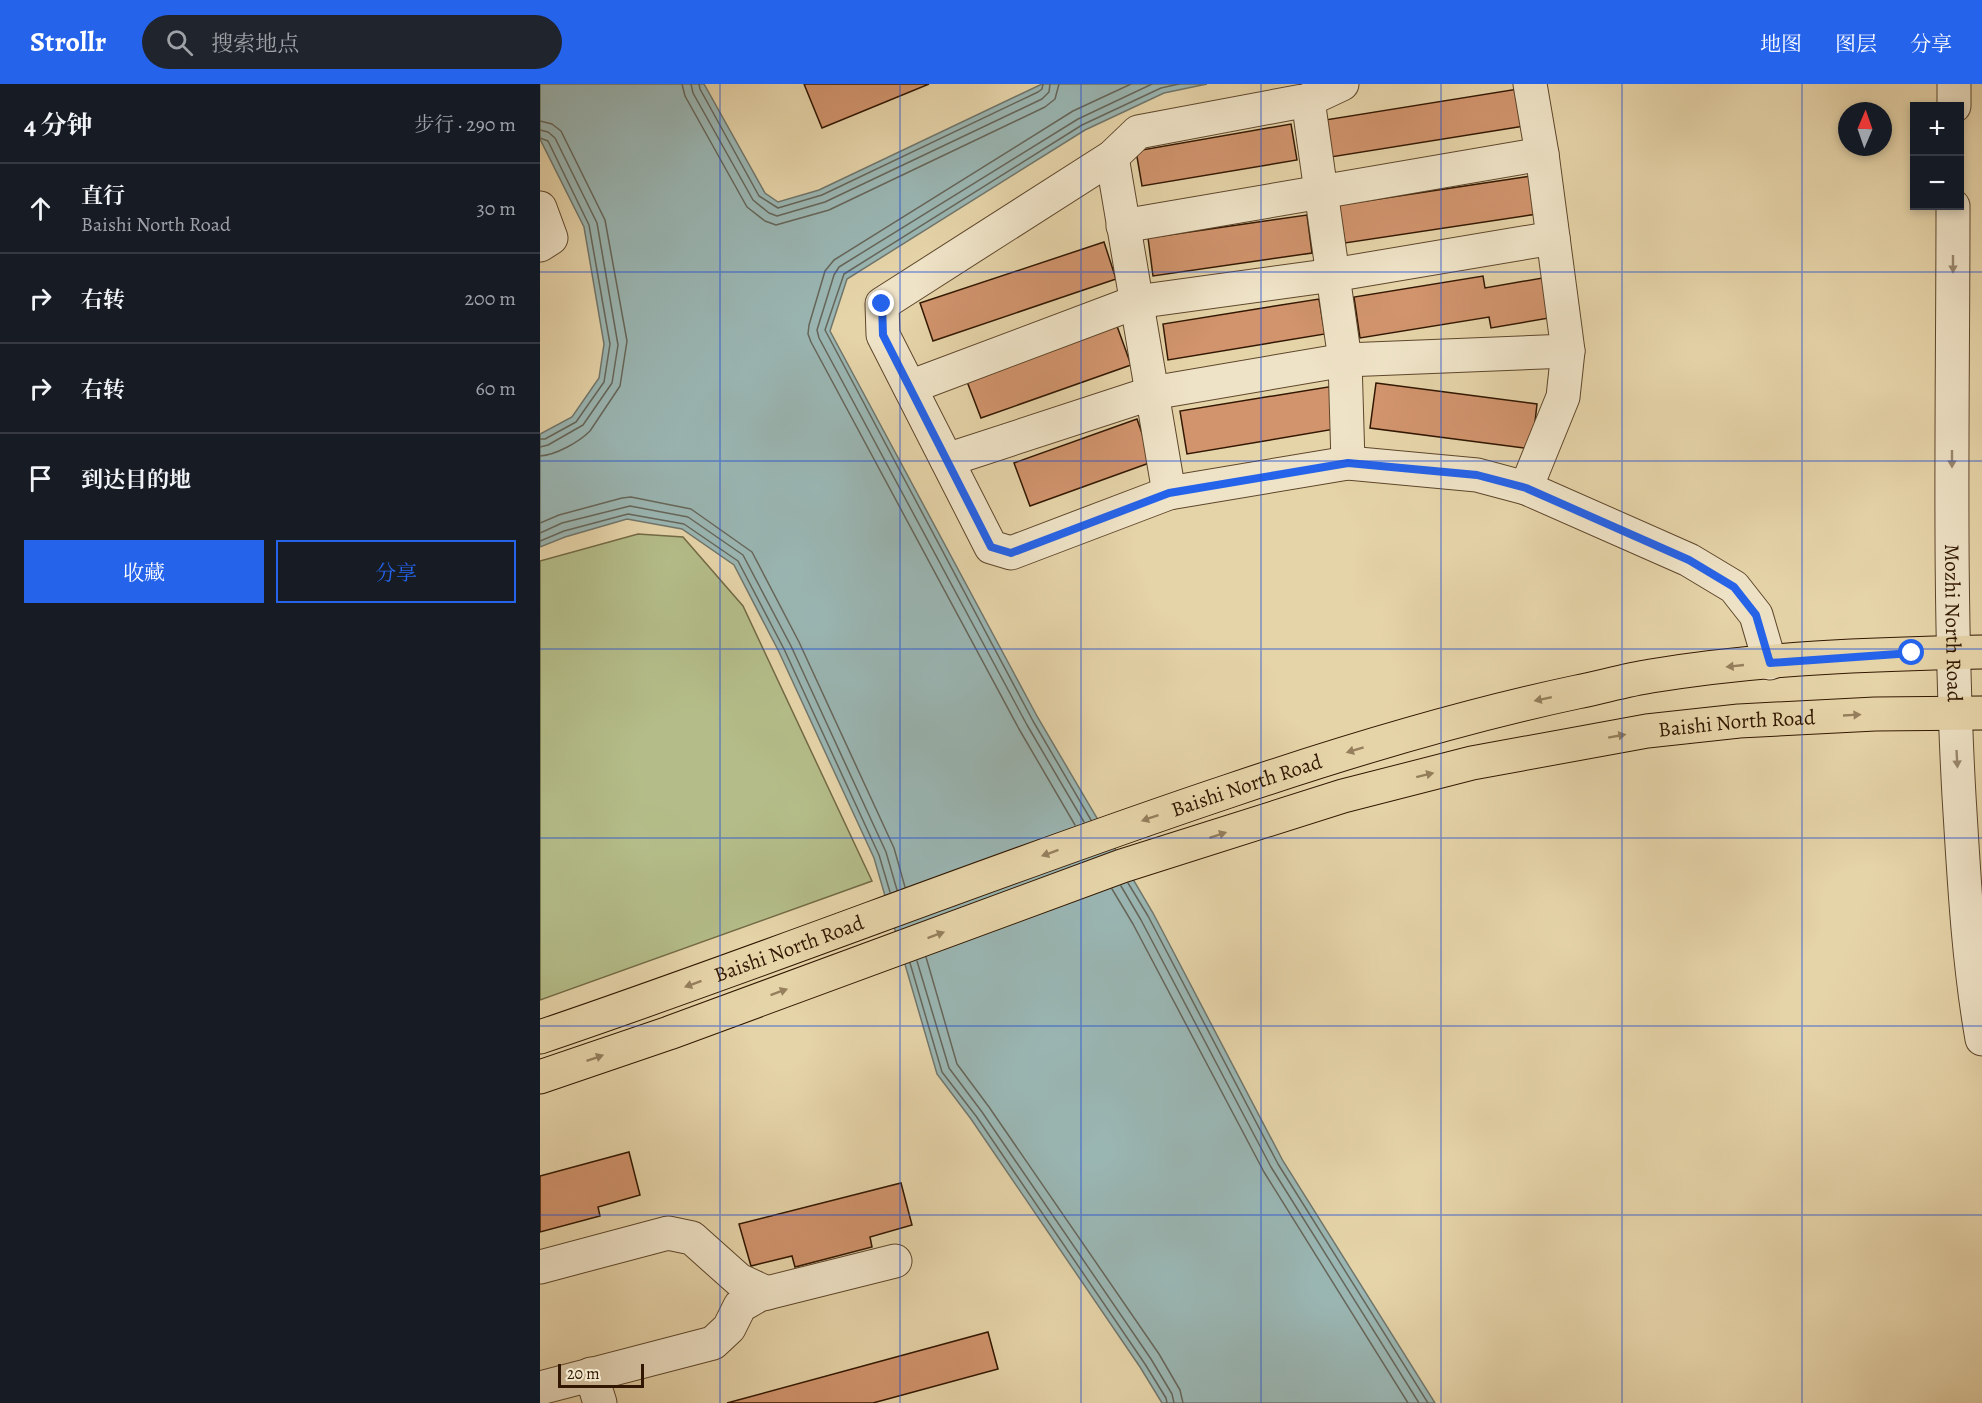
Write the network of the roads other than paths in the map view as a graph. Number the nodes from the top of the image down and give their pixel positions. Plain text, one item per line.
1 (1342, 84) edge
2 (1530, 84) edge
3 (1954, 84) edge
4 (1308, 100) junction
5 (1954, 102) edge
6 (1542, 154) junction
7 (1112, 158) junction
8 (1321, 192) junction
9 (540, 208) edge
10 (1953, 210) edge
11 (1123, 226) junction
12 (1553, 238) junction
13 (540, 245) edge
14 (1333, 275) junction
15 (1136, 302) junction
16 (1568, 351) junction
17 (1345, 360) junction
18 (910, 387) junction
19 (1152, 393) junction
20 (947, 460) junction
21 (1348, 463) junction
22 (1526, 488) junction
23 (1169, 493) junction
24 (1968, 652) edge
25 (1770, 663) junction
26 (1968, 714) edge
27 (540, 1037) edge
28 (1982, 1039) edge
29 (540, 1077) edge
30 (895, 1261) dead end
31 (540, 1267) edge
32 (749, 1293) junction
33 (540, 1388) edge
34 (596, 1389) edge

1 - 4 street
2 - 6 street
3 - 5 street
4 - 7 street
4 - 8 street
6 - 8 street
6 - 12 street
7 - 11 street
7 - 18 street
8 - 11 street
8 - 14 street
9 - 13 street
10 -> 24 street, Mozhi North Road
11 - 15 street
12 - 14 street
12 - 16 street
14 - 15 street
14 - 17 street
15 - 18 street
15 - 19 street
16 - 17 street
16 - 22 street
17 - 19 street
17 - 21 street
18 - 20 street
19 - 20 street
19 - 23 street
20 - 23 street
21 - 22 street
21 - 23 street
22 - 25 street
24 - 25 main road, Baishi North Road
24 - 26 street, Mozhi North Road
25 -> 27 main road, Baishi North Road
26 -> 28 street, Mozhi North Road
29 -> 26 main road, Baishi North Road
30 - 32 street
31 - 32 street
32 - 34 street
33 - 34 street

